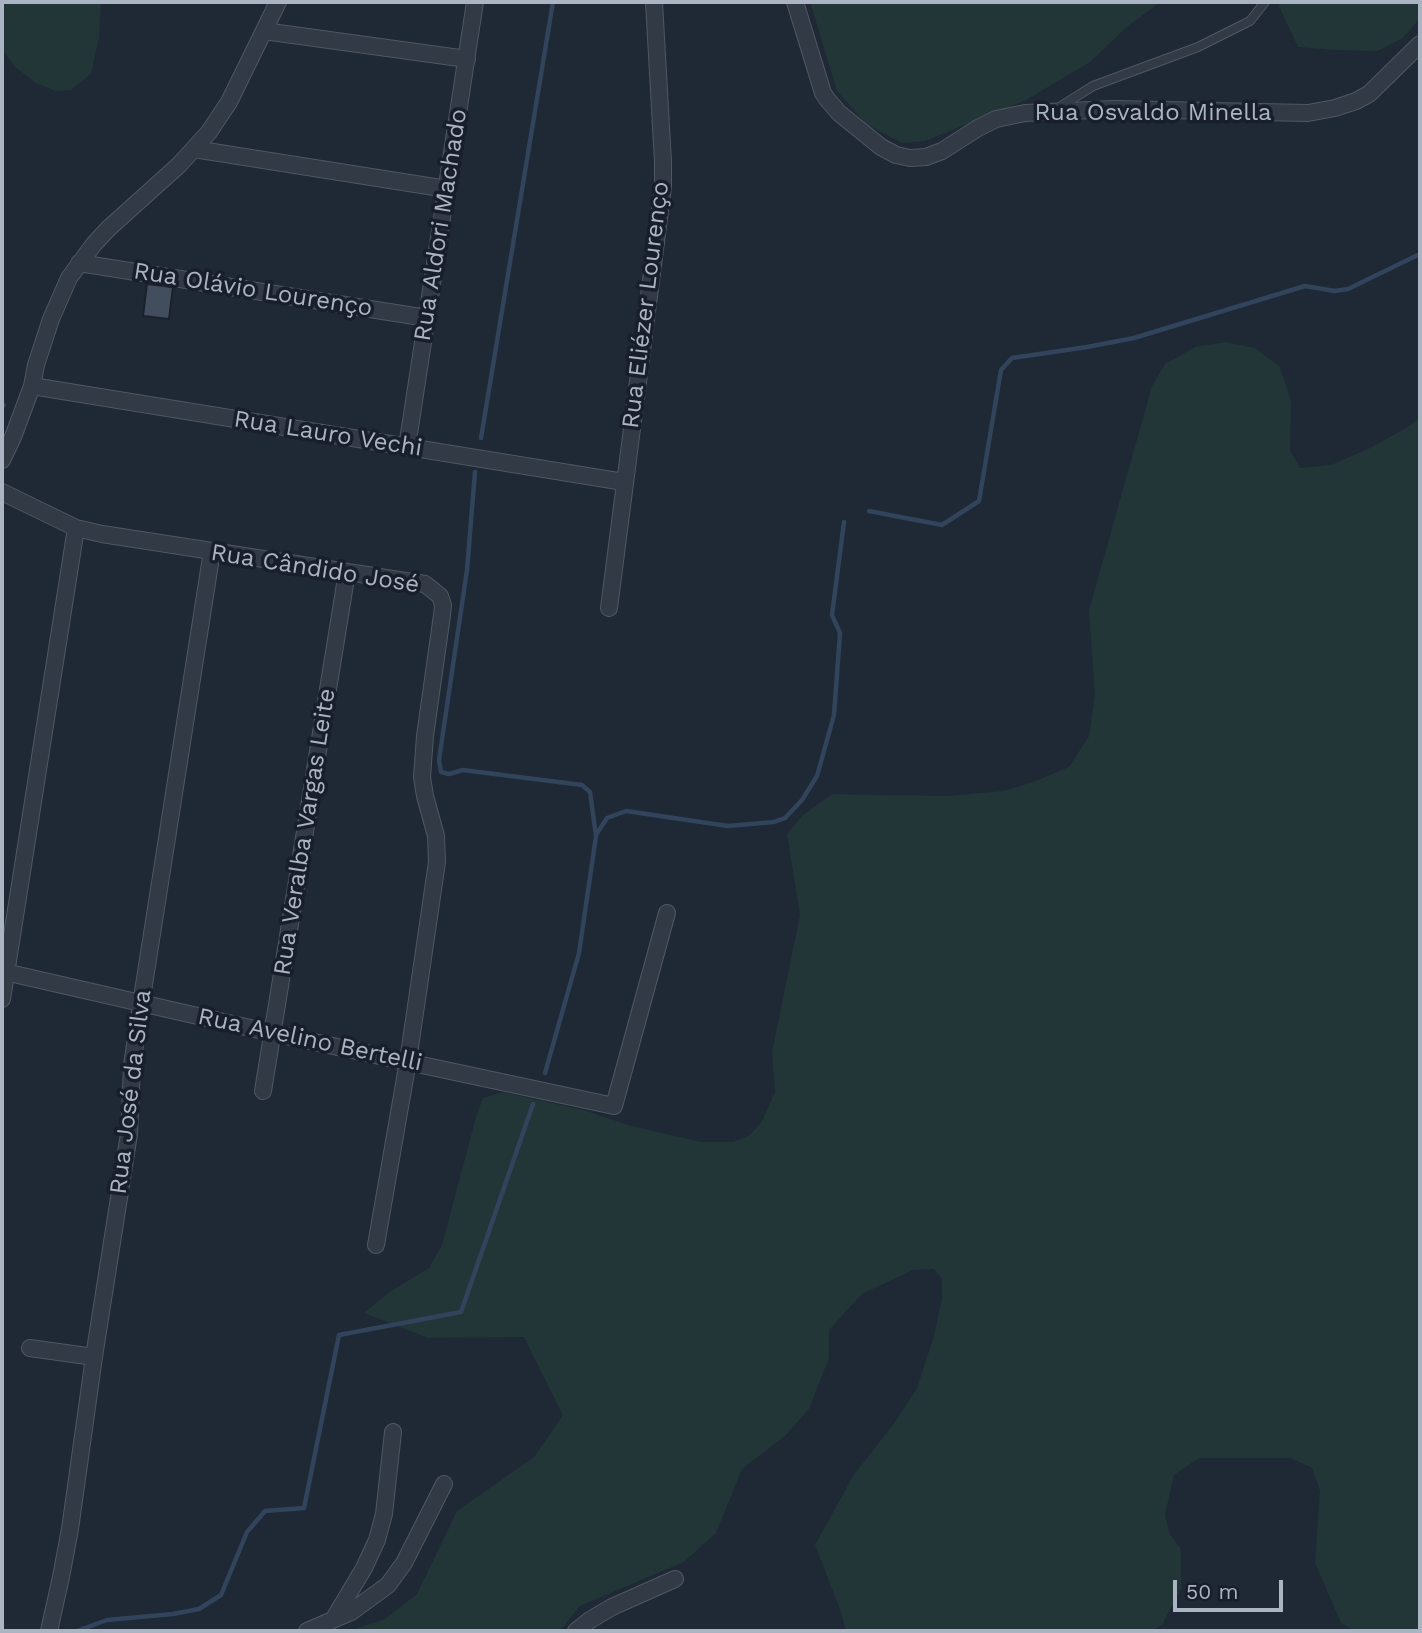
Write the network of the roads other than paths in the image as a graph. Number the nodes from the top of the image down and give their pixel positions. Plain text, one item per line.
1 (278, 2) edge
2 (475, 2) edge
3 (654, 2) edge
4 (795, 2) edge
5 (1265, 2) edge
6 (264, 31) junction
7 (1420, 44) edge
8 (467, 59) junction
9 (1053, 111) junction
10 (194, 149) junction
11 (447, 189) junction
12 (79, 263) junction
13 (427, 318) junction
14 (32, 386) junction
15 (407, 447) junction
16 (2, 460) edge
17 (624, 482) junction
18 (2, 492) edge
19 (76, 528) junction
20 (212, 551) junction
21 (347, 572) junction
22 (609, 608) dead end
23 (667, 914) dead end
24 (5, 972) junction
25 (2, 999) edge
26 (141, 1004) junction
27 (272, 1033) junction
28 (408, 1061) junction
29 (263, 1091) dead end
30 (376, 1245) dead end
31 (30, 1348) dead end
32 (94, 1357) junction
33 (393, 1432) dead end
34 (444, 1485) dead end
35 (675, 1579) dead end
36 (333, 1620) junction
37 (49, 1631) edge
38 (307, 1631) edge
39 (576, 1631) edge

1 - 6 street
2 - 8 street, Rua Aldori Machado
3 - 17 street, Rua Eliézer Lourenço
4 - 9 street, Rua Osvaldo Minella
5 - 9 lane
6 - 8 street
6 - 10 street
7 - 9 street, Rua Osvaldo Minella
8 - 11 street, Rua Aldori Machado
10 - 11 street
10 - 12 street
11 - 13 street, Rua Aldori Machado
12 - 13 street, Rua Olávio Lourenço
12 - 14 street
13 - 15 street, Rua Aldori Machado
14 - 15 street, Rua Lauro Vechi
14 - 16 street
15 - 17 street, Rua Lauro Vechi
17 - 22 street, Rua Eliézer Lourenço
18 - 19 street, Rua Cândido José
19 - 20 street, Rua Cândido José
19 - 24 street
20 - 21 street, Rua Cândido José
20 - 26 street, Rua José da Silva
21 - 27 street, Rua Veralba Vargas Leite
21 - 28 street, Rua Cândido José
23 - 28 street, Rua Avelino Bertelli
24 - 25 street
24 - 26 street, Rua Avelino Bertelli
26 - 27 street, Rua Avelino Bertelli
26 - 32 street, Rua José da Silva
27 - 28 street, Rua Avelino Bertelli
27 - 29 street, Rua Veralba Vargas Leite
28 - 30 street, Rua Cândido José
31 - 32 street
32 - 37 street, Rua José da Silva
33 - 36 street
34 - 36 street
35 - 39 street
36 - 38 street

